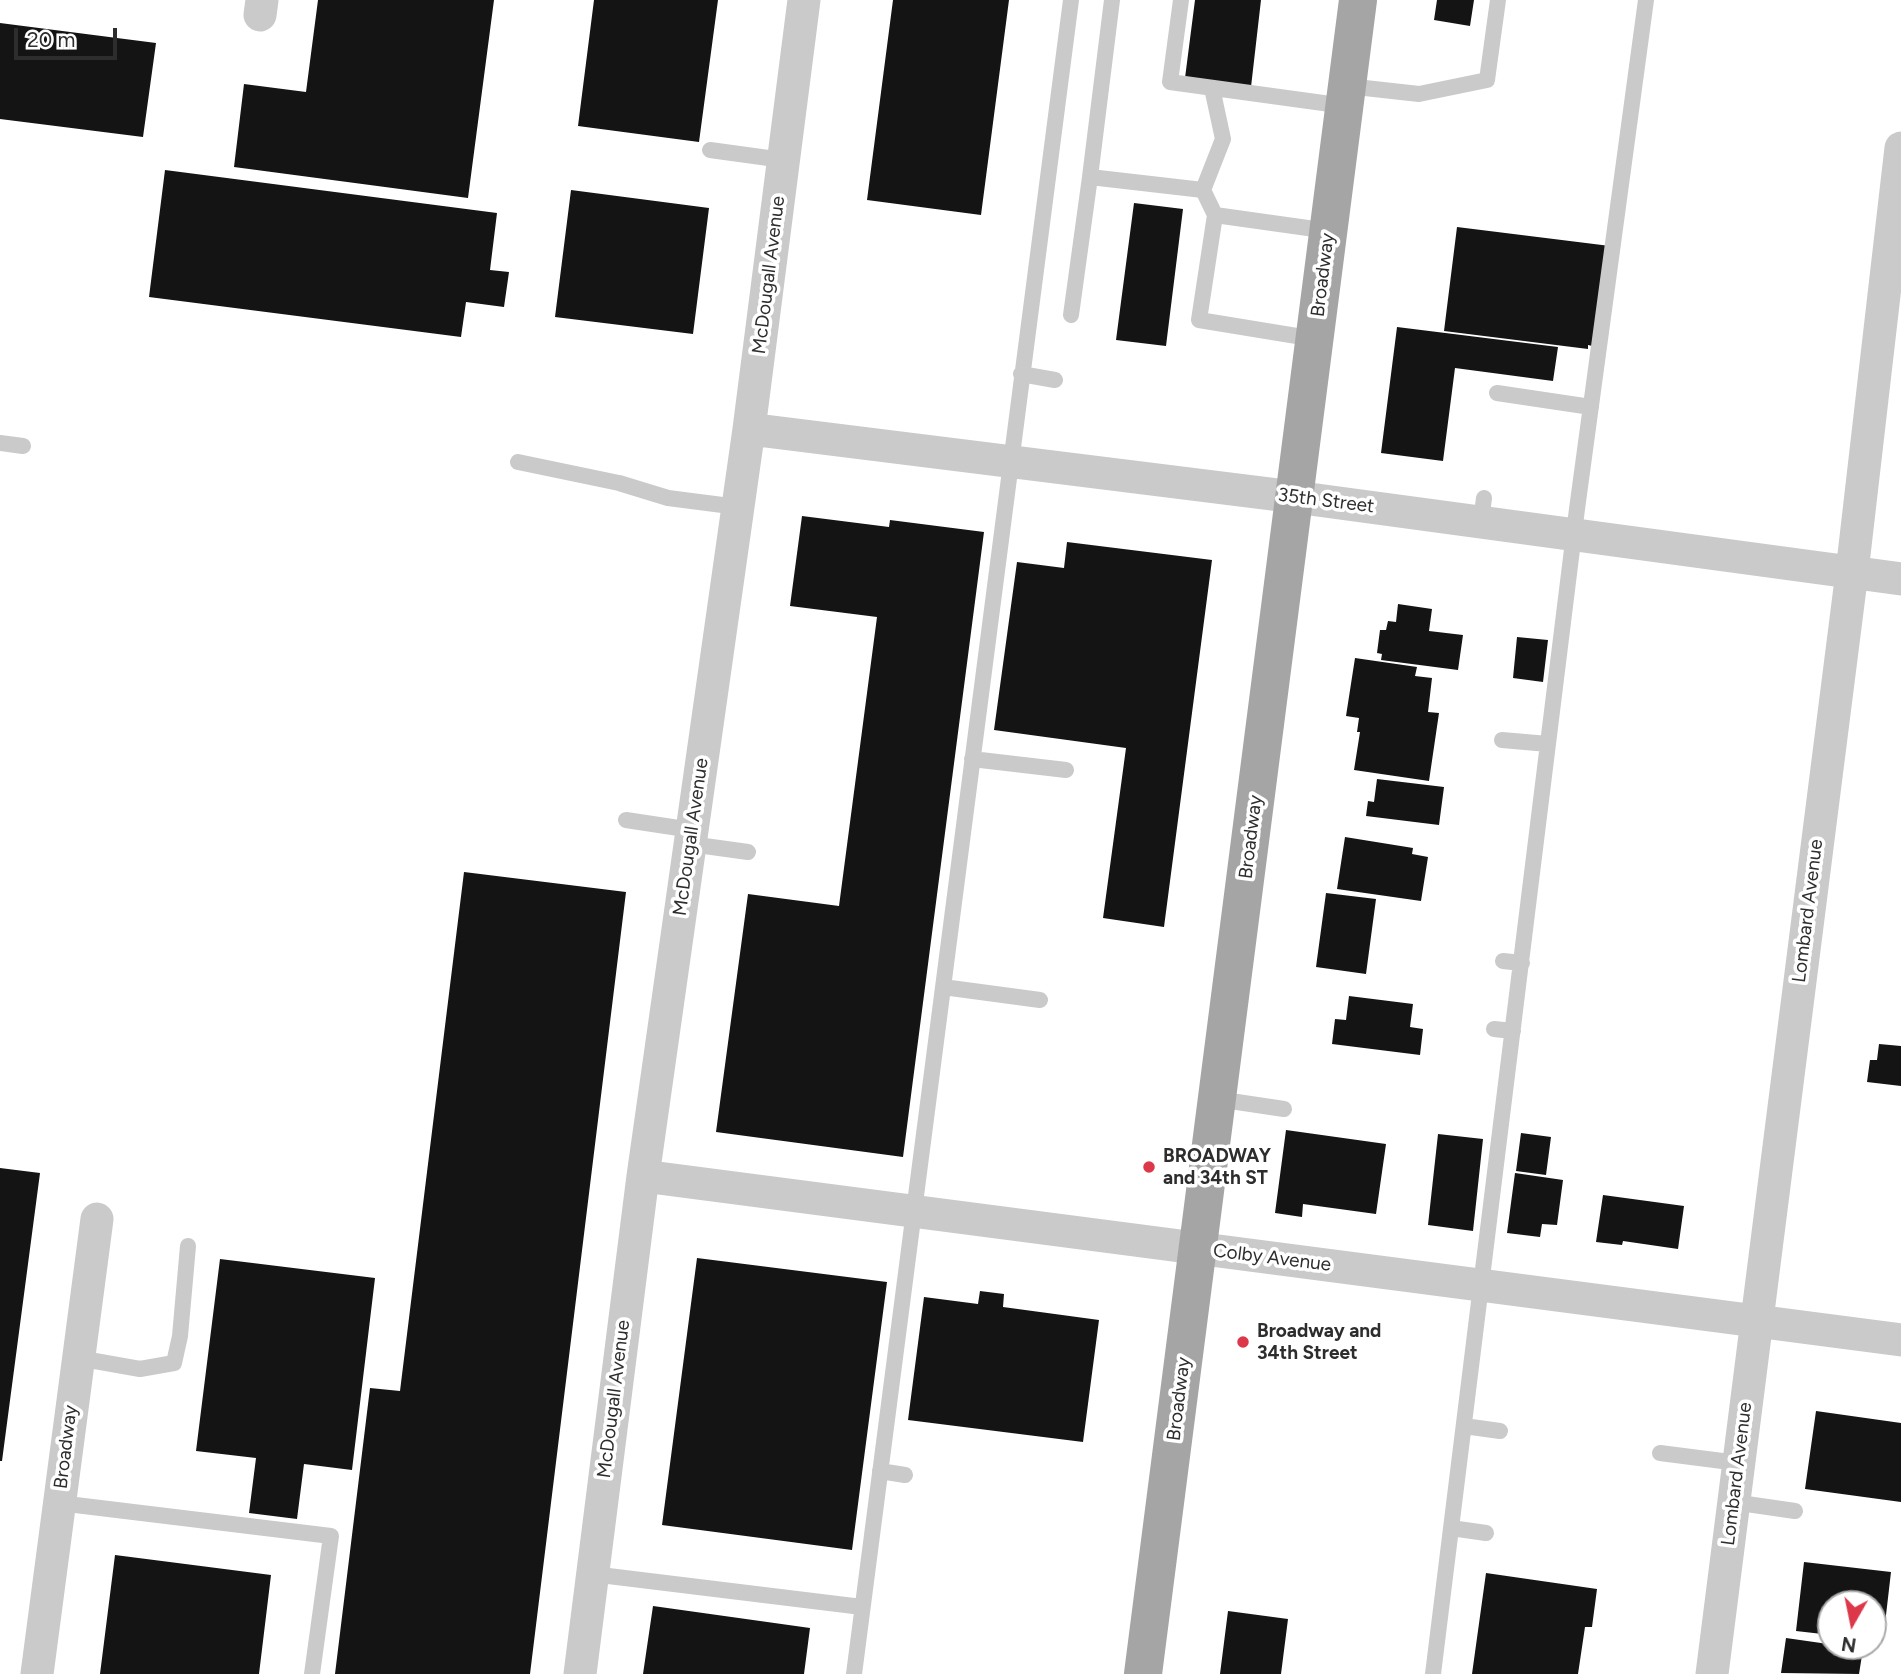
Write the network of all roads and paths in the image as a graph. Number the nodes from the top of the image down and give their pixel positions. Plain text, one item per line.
1 (804, 0) edge
2 (1070, 0) edge
3 (1112, 0) edge
4 (1181, 0) edge
5 (1358, 0) edge
6 (1498, 0) edge
7 (1646, 0) edge
8 (1212, 88) junction
9 (1346, 96) junction
10 (1901, 148) edge
11 (710, 150) dead end
12 (783, 160) junction
13 (1090, 177) junction
14 (1203, 190) junction
15 (1215, 215) junction
16 (1329, 231) junction
17 (1071, 315) dead end
18 (1315, 339) junction
19 (1021, 374) junction
20 (1055, 380) dead end
21 (1497, 393) dead end
22 (1591, 407) junction
23 (749, 429) junction
24 (0, 443) edge
25 (23, 446) dead end
26 (1010, 461) junction
27 (518, 462) dead end
28 (1295, 497) junction
29 (738, 508) junction
30 (1574, 533) junction
31 (1852, 572) junction
32 (1901, 579) edge
33 (1502, 740) dead end
34 (1548, 744) junction
35 (972, 759) junction
36 (1066, 770) dead end
37 (626, 820) dead end
38 (691, 837) junction
39 (748, 852) dead end
40 (1503, 961) dead end
41 (1522, 963) junction
42 (943, 987) junction
43 (1040, 1000) dead end
44 (1494, 1029) dead end
45 (1513, 1031) junction
46 (1217, 1099) junction
47 (1284, 1109) dead end
48 (643, 1176) junction
49 (914, 1212) junction
50 (97, 1219) dead end
51 (188, 1246) dead end
52 (1198, 1248) junction
53 (1482, 1285) junction
54 (1756, 1321) junction
55 (1901, 1340) edge
56 (78, 1359) junction
57 (1464, 1426) junction
58 (1500, 1431) dead end
59 (1660, 1453) dead end
60 (1738, 1463) junction
61 (880, 1472) junction
62 (905, 1475) dead end
63 (1733, 1502) junction
64 (59, 1503) junction
65 (1795, 1511) dead end
66 (1451, 1528) junction
67 (1486, 1533) dead end
68 (592, 1574) junction
69 (862, 1607) junction
70 (37, 1674) edge
71 (312, 1674) edge
72 (580, 1674) edge
73 (853, 1674) edge
74 (1143, 1674) edge
75 (1433, 1674) edge
76 (1712, 1674) edge

1 - 12 street, McDougall Avenue
2 - 19 lane
3 - 13 lane
4 - 8 lane
5 - 9 main road, Broadway
6 - 9 lane
7 - 22 lane
8 - 9 lane
8 - 14 lane
9 - 16 main road, Broadway
10 - 31 street, Lombard Avenue
11 - 12 lane
12 - 23 street, McDougall Avenue
13 - 14 lane
13 - 17 lane
14 - 15 lane
15 - 16 lane
15 - 18 lane
16 - 18 main road, Broadway
18 - 28 main road, Broadway
19 - 20 lane
19 - 26 lane
21 - 22 lane
22 - 30 lane
23 - 26 street, 35th Street
23 - 29 street, McDougall Avenue
24 - 25 lane
26 - 28 street, 35th Street
26 - 35 lane
27 - 29 lane
28 - 30 street, 35th Street
28 - 46 main road, Broadway
29 - 38 street, McDougall Avenue
30 - 31 street, 35th Street
30 - 34 lane
31 - 32 street, 35th Street
31 - 54 street, Lombard Avenue
33 - 34 lane
34 - 41 lane
35 - 36 lane
35 - 42 lane
37 - 38 lane
38 - 39 lane
38 - 48 street, McDougall Avenue
40 - 41 lane
41 - 45 lane
42 - 43 lane
42 - 49 lane
44 - 45 lane
45 - 53 lane
46 - 47 lane
46 - 52 main road, Broadway
48 - 49 street, Colby Avenue
48 - 68 street, McDougall Avenue
49 - 52 street, Colby Avenue
49 - 61 lane
50 - 56 street, Broadway
51 - 56 lane
52 - 53 street, Colby Avenue
52 - 74 main road, Broadway
53 - 54 street, Colby Avenue
53 - 57 lane
54 - 55 street, Colby Avenue
54 - 60 street, Lombard Avenue
56 - 64 street, Broadway
57 - 58 lane
57 - 66 lane
59 - 60 lane
60 - 63 street, Lombard Avenue
61 - 62 lane
61 - 69 lane
63 - 65 lane
63 - 76 street, Lombard Avenue
64 - 70 street, Broadway
64 - 71 lane
66 - 67 lane
66 - 75 lane
68 - 69 lane
68 - 72 street, McDougall Avenue
69 - 73 lane

